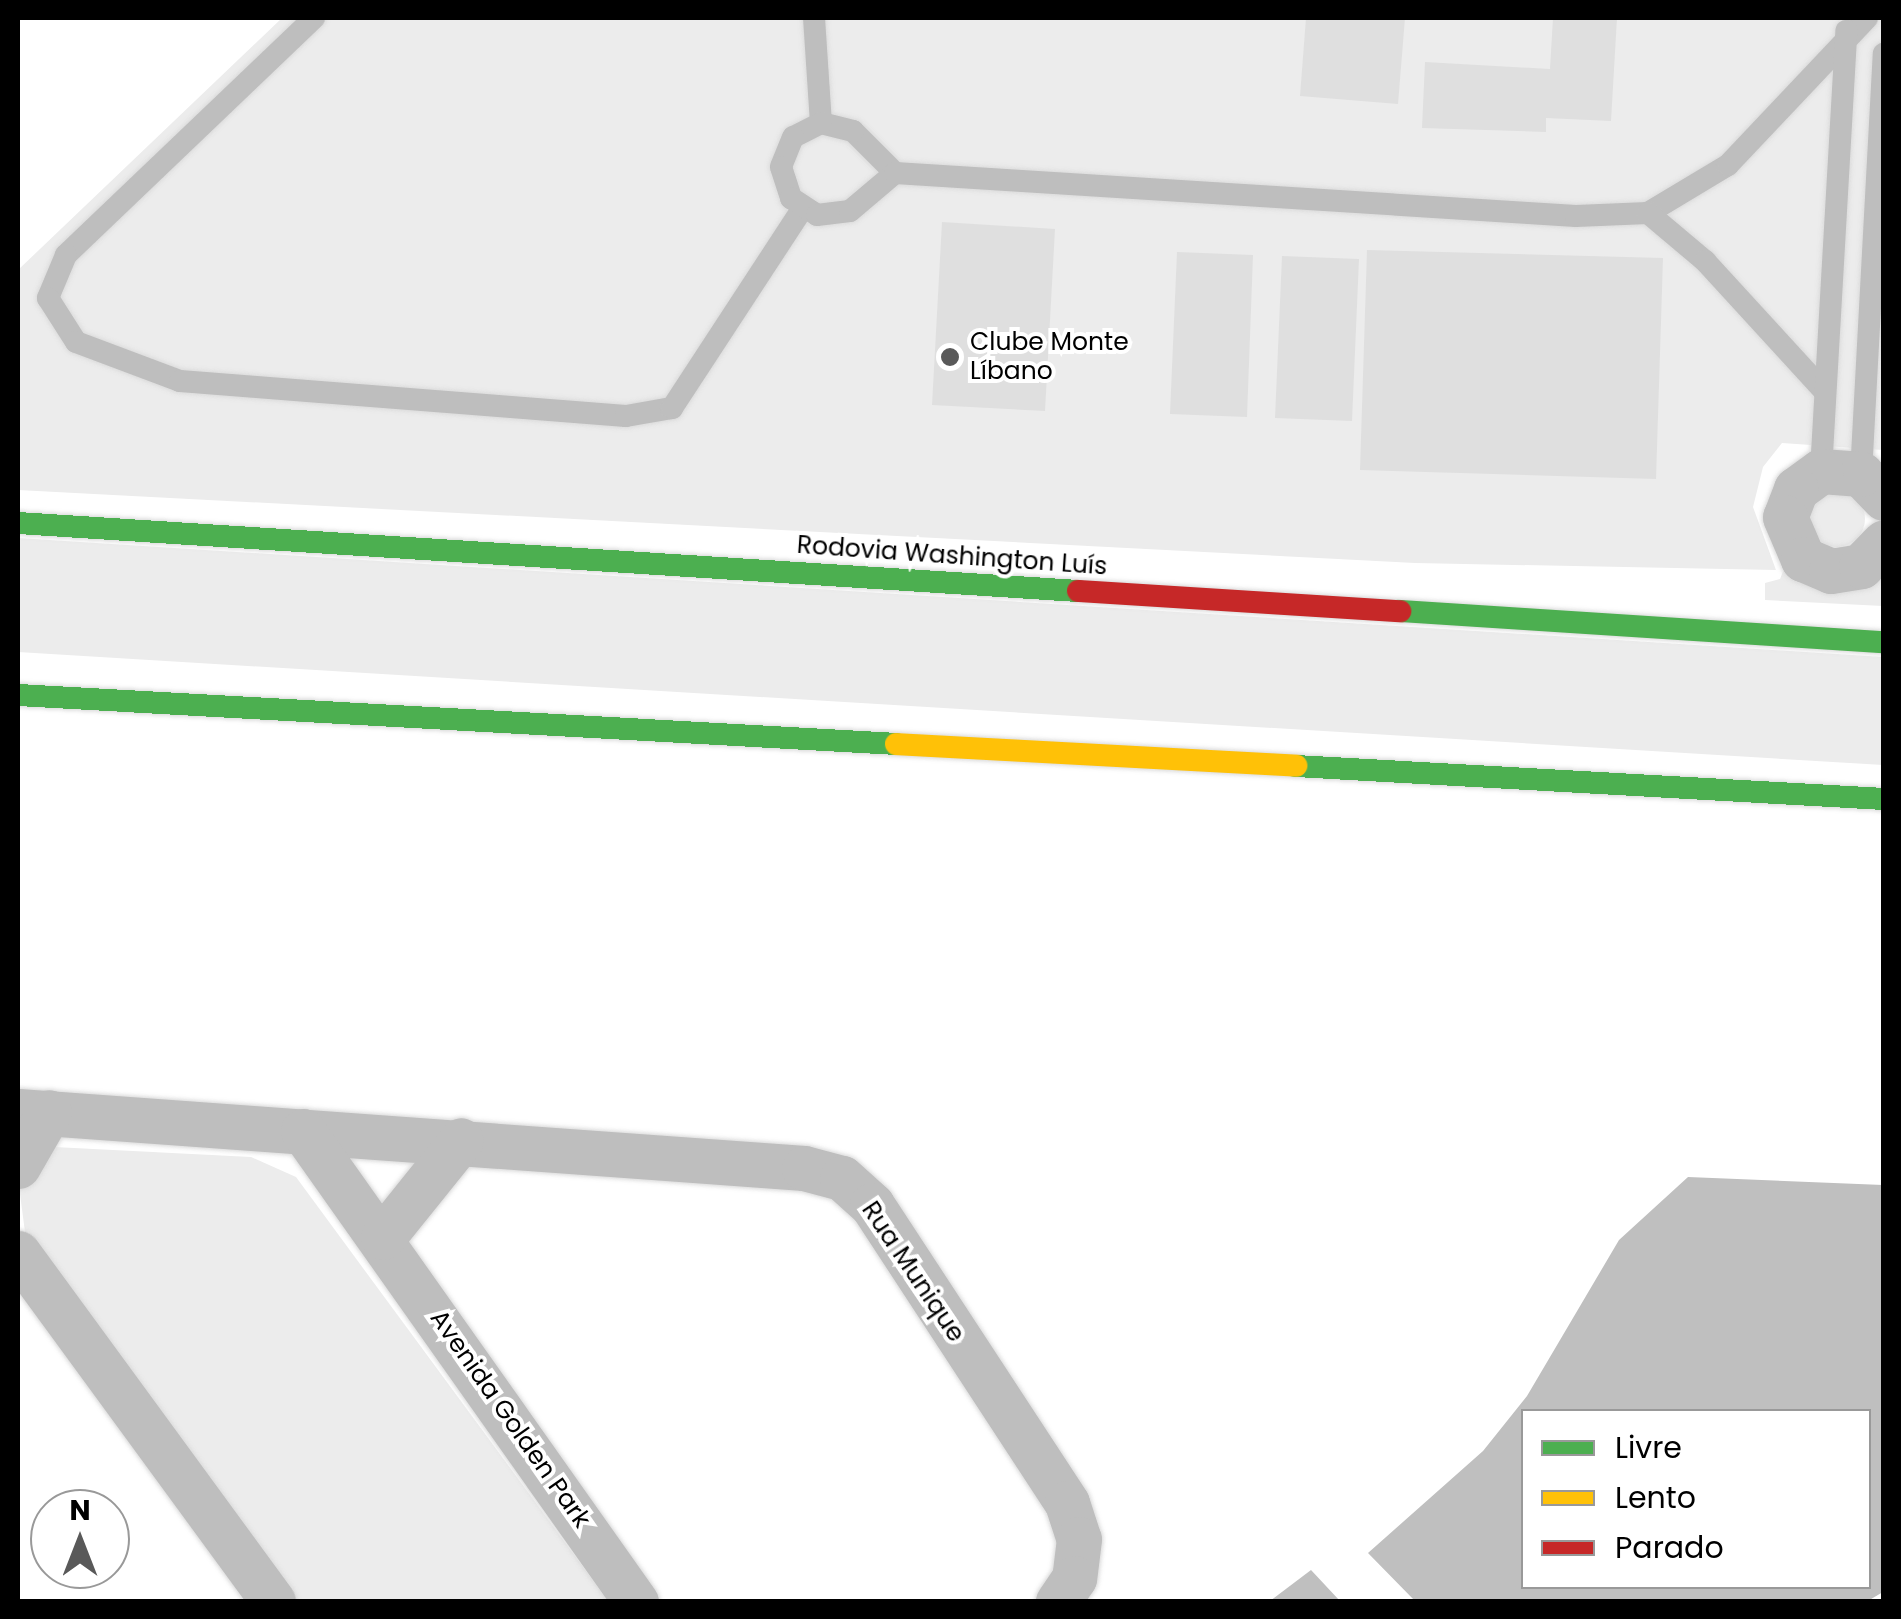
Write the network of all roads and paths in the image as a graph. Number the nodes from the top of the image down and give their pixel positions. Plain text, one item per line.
1 (314, 18) edge
2 (814, 18) edge
3 (1867, 18) edge
4 (1846, 26) edge
5 (1884, 54) edge
6 (821, 122) junction
7 (1881, 154) edge
8 (896, 173) junction
9 (802, 209) junction
10 (1648, 212) junction
11 (1876, 364) edge
12 (1824, 391) junction
13 (1862, 477) edge
14 (18, 523) edge
15 (1883, 543) edge
16 (1884, 639) edge
17 (18, 695) edge
18 (1884, 798) edge
19 (33, 1112) edge
20 (302, 1131) junction
21 (460, 1140) junction
22 (18, 1166) edge
23 (383, 1236) junction
24 (18, 1254) edge
25 (272, 1602) edge
26 (636, 1602) edge
27 (1058, 1602) edge

1 - 9 lane
2 - 6 lane
3 - 4 lane
4 - 10 lane
4 - 12 lane
5 - 7 lane
6 - 8 lane
6 - 9 lane
7 - 11 lane
8 - 9 lane
8 - 10 lane
10 - 12 lane
11 - 13 lane
12 - 13 lane
13 - 15 street
14 - 16 highway, Rodovia Washington Luís
17 - 18 highway
19 - 20 street, Rua Munique
19 - 22 street, Rua Munique
20 - 21 street, Rua Munique
20 - 23 street, Avenida Golden Park
21 - 23 street
21 - 27 street, Rua Munique
23 - 26 street, Avenida Golden Park
24 - 25 street

